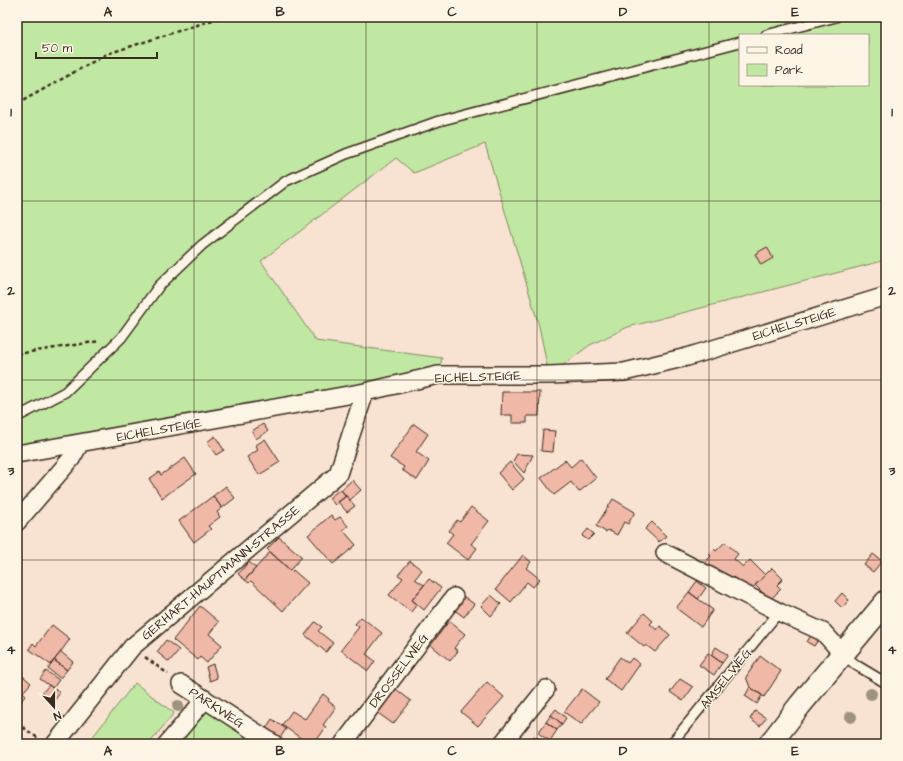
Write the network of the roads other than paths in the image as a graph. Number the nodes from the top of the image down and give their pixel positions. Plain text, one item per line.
1 (836, 17) edge
2 (770, 34) edge
3 (739, 42) edge
4 (886, 296) edge
5 (365, 392) junction
6 (17, 417) edge
7 (80, 443) junction
8 (17, 454) edge
9 (17, 522) edge
10 (665, 553) dead end
11 (454, 597) dead end
12 (886, 602) edge
13 (779, 612) junction
14 (843, 654) junction
15 (886, 683) edge
16 (181, 684) road end
17 (546, 689) dead end
18 (205, 699) junction
19 (48, 742) edge
20 (167, 744) edge
21 (274, 744) edge
22 (342, 744) edge
23 (502, 744) edge
24 (671, 744) edge
25 (770, 744) edge

1 - 2 lane
3 - 6 lane
4 - 5 street, EICHELSTEIGE
5 - 7 street, EICHELSTEIGE
5 - 19 street, GERHART-HAUPTMANN-STRASSE
7 - 8 street, EICHELSTEIGE
7 - 9 street
10 - 13 street
11 - 22 street, DROSSELWEG
12 - 14 main road
13 - 14 street
13 - 24 lane, AMSELWEG
14 - 15 lane
14 - 25 main road
16 - 18 street, PARKWEG
17 - 23 street
18 - 20 street
18 - 21 street, PARKWEG

